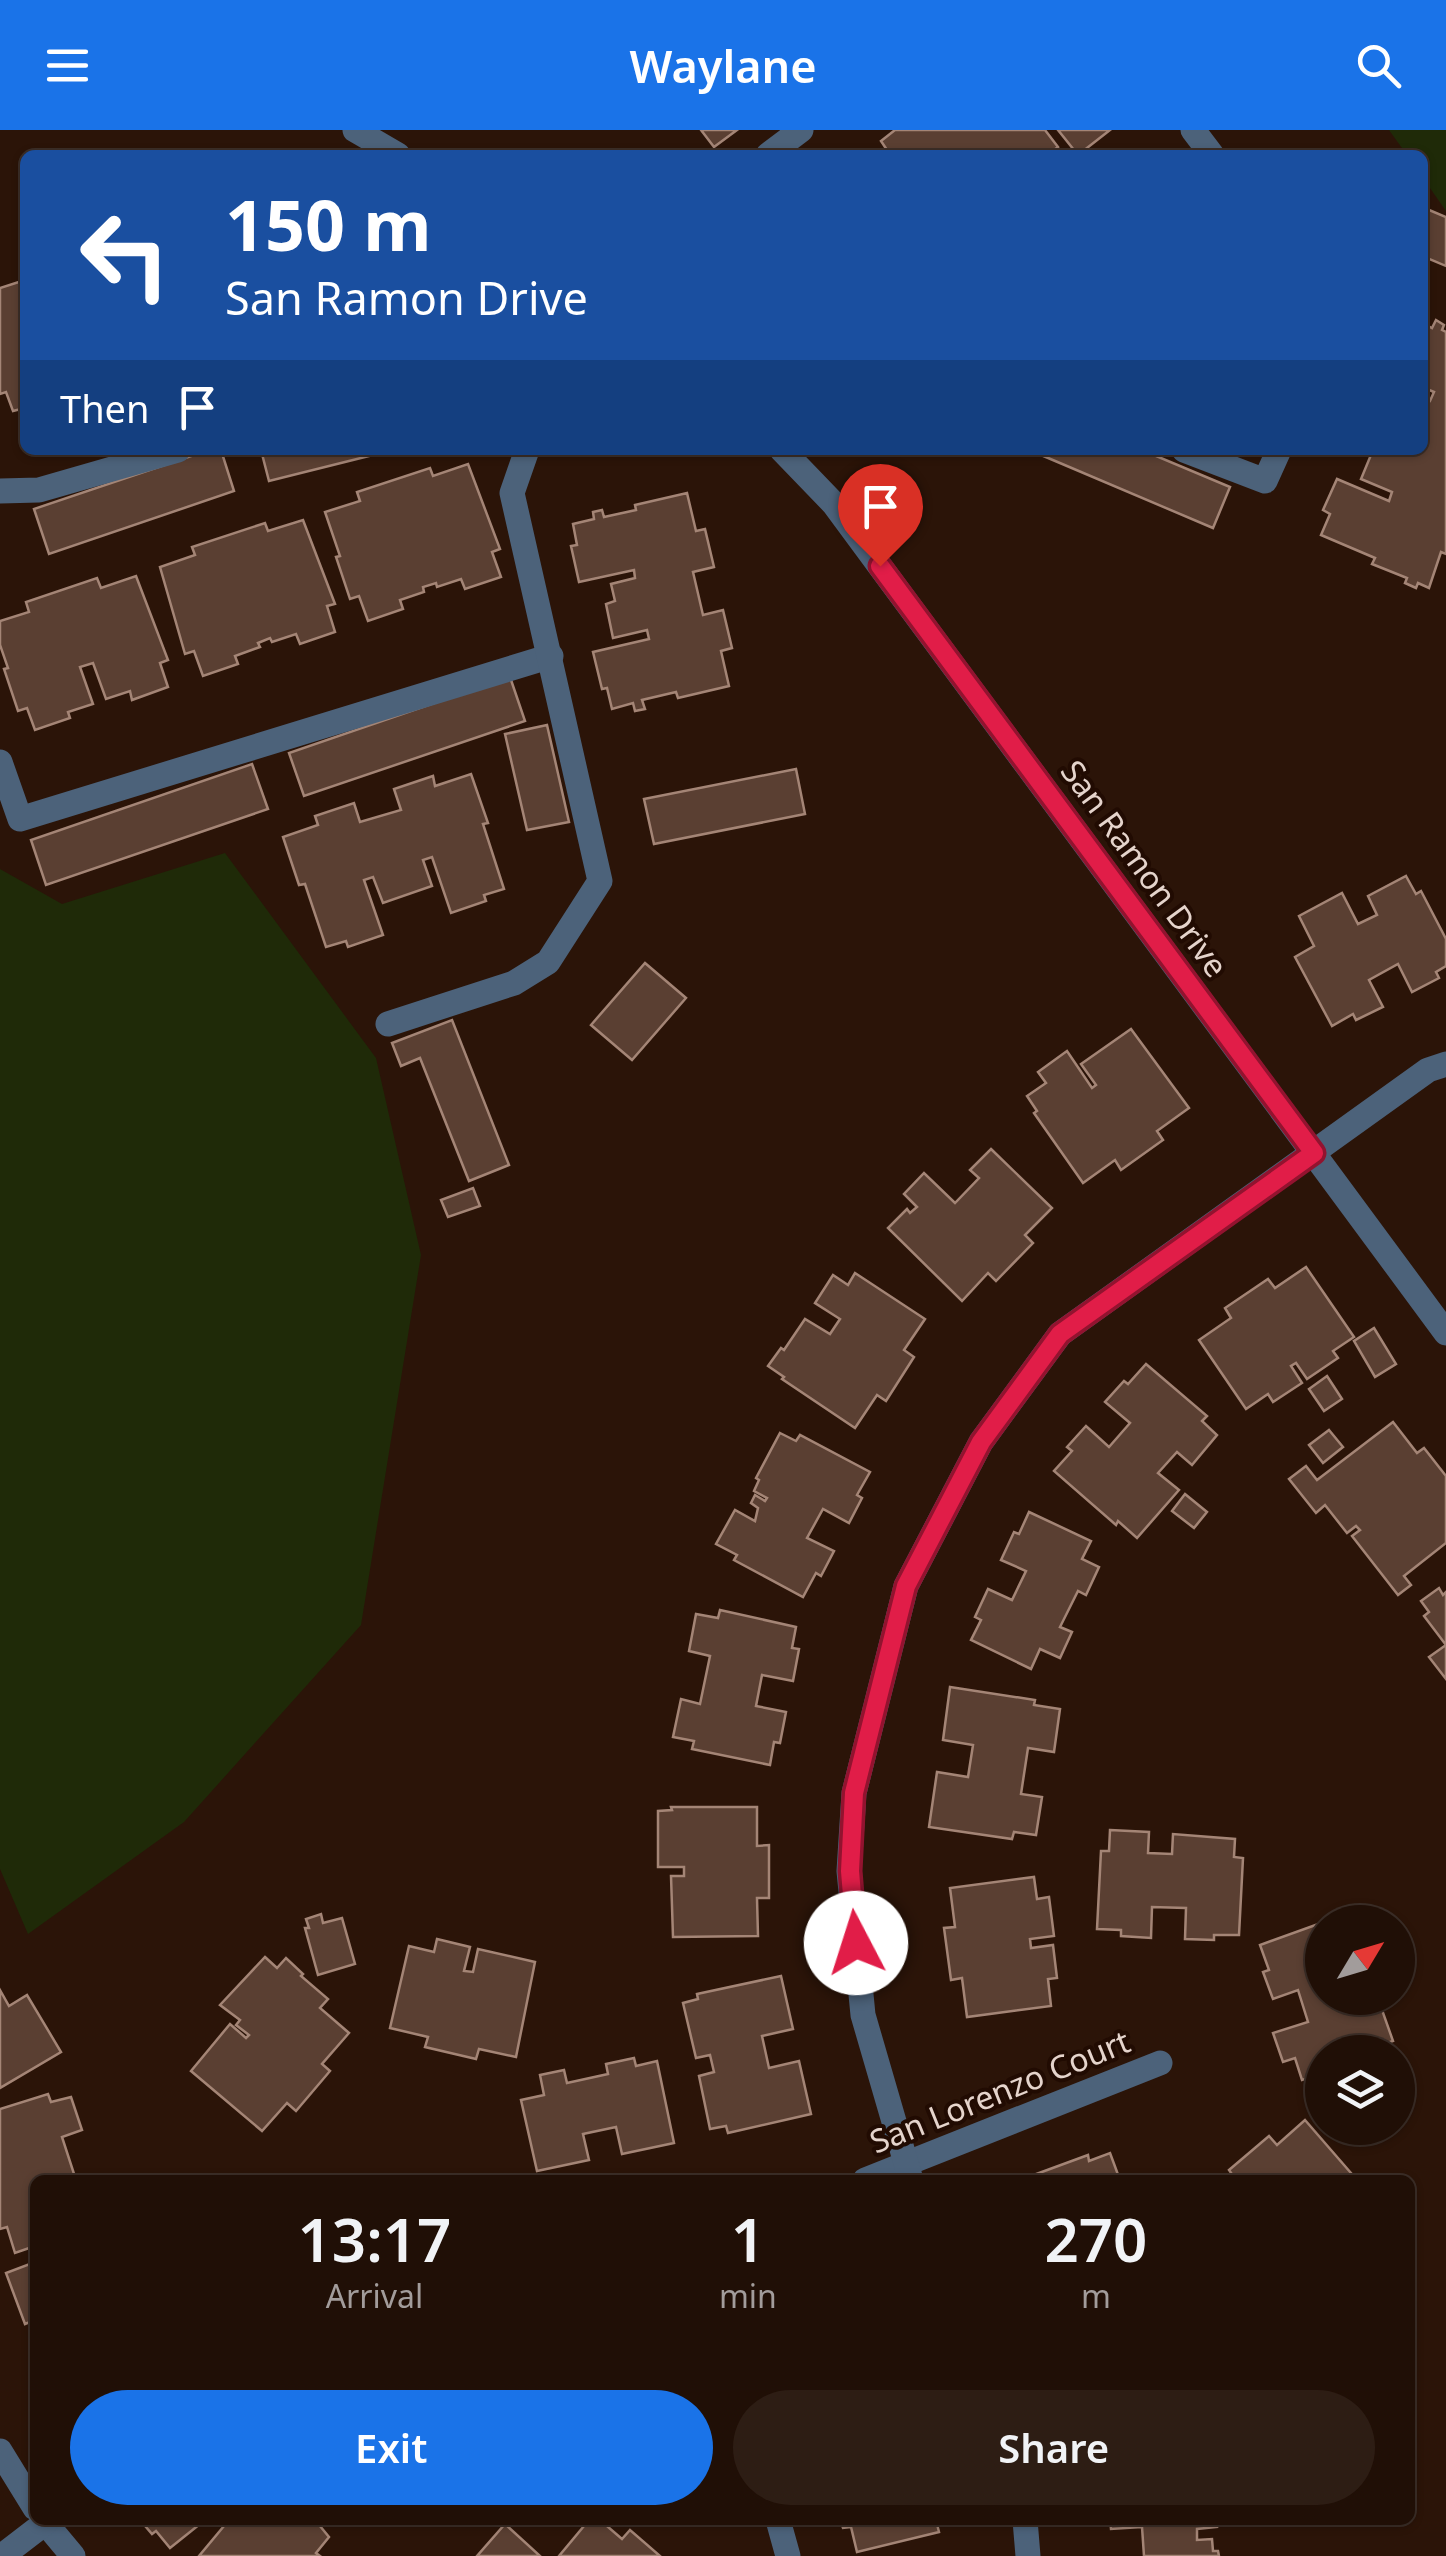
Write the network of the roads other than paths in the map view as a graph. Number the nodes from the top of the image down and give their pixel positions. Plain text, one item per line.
1 (801, 130) edge
2 (1193, 130) edge
3 (365, 132) edge
4 (391, 150) edge
5 (775, 150) edge
6 (1208, 150) edge
7 (161, 455) edge
8 (525, 455) edge
9 (787, 455) edge
10 (1197, 455) edge
11 (1276, 455) edge
12 (0, 491) edge
13 (551, 656) junction
14 (0, 762) edge
15 (388, 1024) dead end
16 (1446, 1064) edge
17 (1314, 1153) junction
18 (1446, 1334) edge
19 (1160, 2064) dead end
20 (908, 2172) edge
21 (0, 2450) edge
22 (30, 2499) edge
23 (33, 2525) edge
24 (48, 2525) edge
25 (779, 2525) edge
26 (1026, 2525) edge
27 (2, 2556) edge
28 (73, 2556) edge
29 (788, 2556) edge
30 (1028, 2556) edge

1 - 5 street
2 - 6 street
3 - 4 street
7 - 12 street
8 - 13 street
9 - 17 street, San Ramon Drive
10 - 11 street
13 - 14 street
13 - 15 street
16 - 17 street
17 - 18 street, San Ramon Drive
17 - 20 street
19 - 20 street, San Lorenzo Court
21 - 22 street
23 - 27 street
24 - 28 street
25 - 29 street
26 - 30 street

